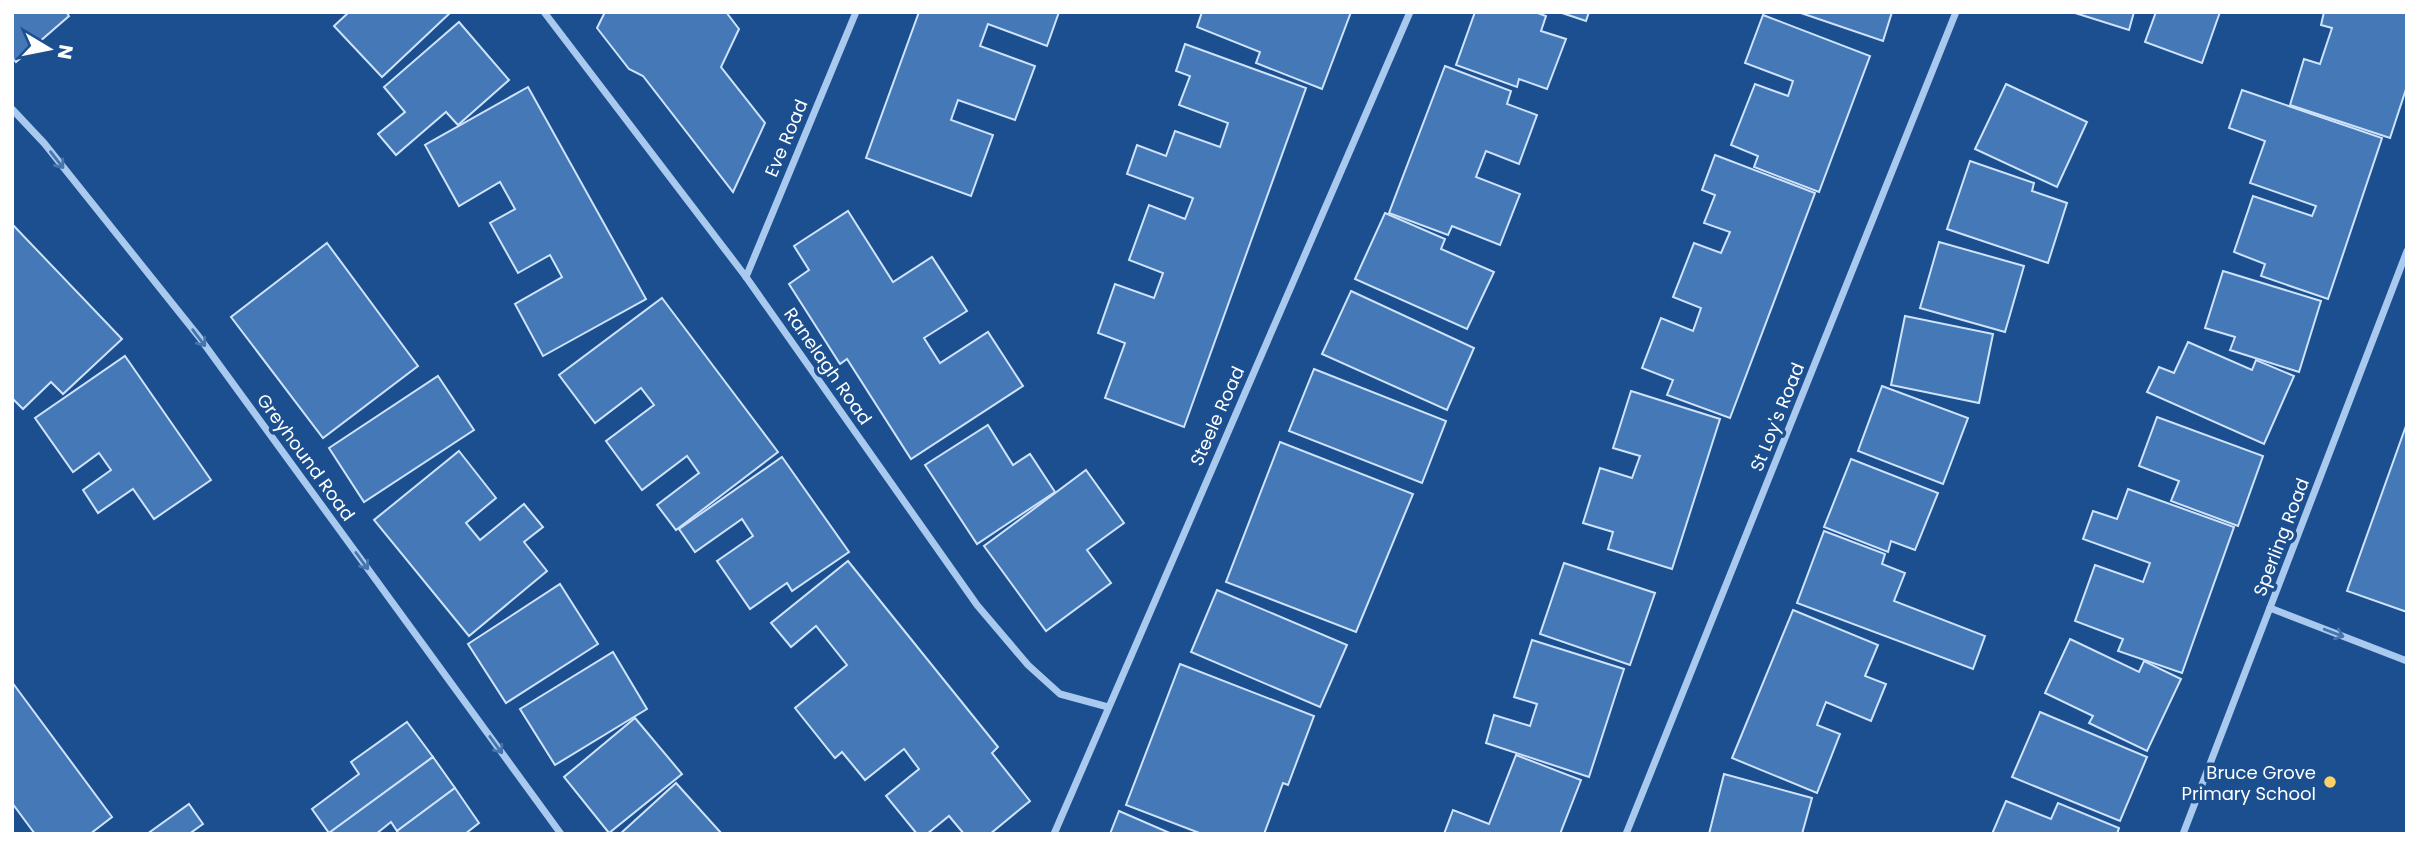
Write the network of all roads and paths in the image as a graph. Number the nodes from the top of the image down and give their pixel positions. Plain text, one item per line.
1 (544, 12) edge
2 (856, 12) edge
3 (1410, 12) edge
4 (1955, 12) edge
5 (12, 109) edge
6 (2407, 251) edge
7 (746, 276) junction
8 (2270, 608) junction
9 (2407, 661) edge
10 (1108, 707) junction
11 (561, 834) edge
12 (1054, 834) edge
13 (1626, 834) edge
14 (2183, 834) edge

1 - 7 street, Ranelagh Road
2 - 7 street, Eve Road
3 - 10 street, Steele Road
4 - 13 street, St Loy's Road
5 -> 11 street, Greyhound Road
6 - 8 street, Sperling Road
7 - 10 street, Ranelagh Road
8 -> 9 street
8 - 14 street, Sperling Road
10 - 12 street, Steele Road

